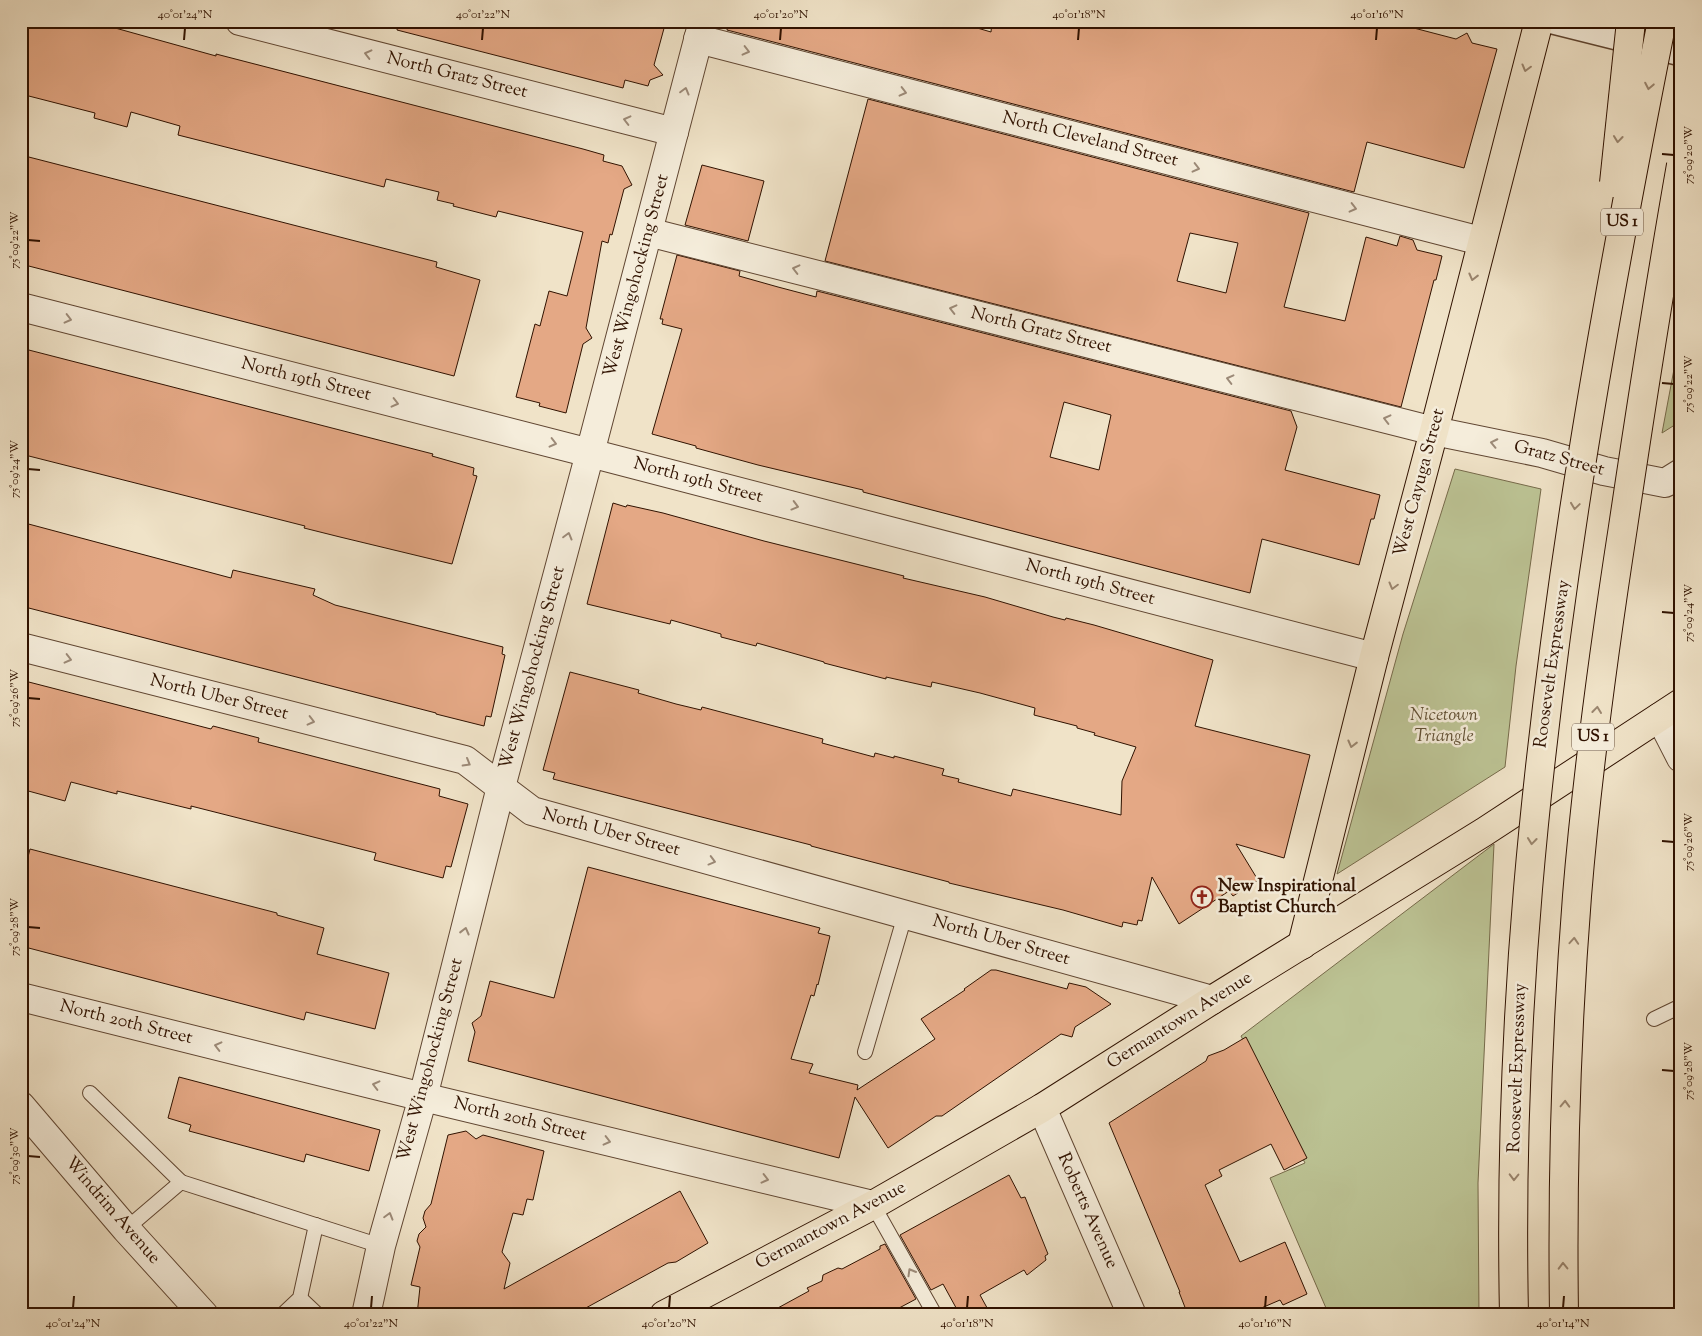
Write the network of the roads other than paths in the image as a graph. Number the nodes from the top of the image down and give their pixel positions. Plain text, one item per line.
1 (240, 21) edge
2 (1538, 21) edge
3 (1545, 21) edge
4 (1631, 21) edge
5 (1662, 21) edge
6 (701, 30) edge
7 (1681, 55) edge
8 (674, 132) junction
9 (1681, 165) edge
10 (648, 232) junction
11 (1482, 241) junction
12 (21, 307) edge
13 (1588, 423) junction
14 (1434, 431) junction
15 (590, 453) junction
16 (1681, 472) edge
17 (21, 647) edge
18 (1374, 658) junction
19 (1670, 710) edge
20 (1681, 758) edge
21 (501, 787) junction
22 (904, 914) junction
23 (1302, 945) junction
24 (21, 997) edge
25 (1212, 1000) junction
26 (1681, 1006) edge
27 (1654, 1019) dead end
28 (865, 1052) dead end
29 (90, 1093) dead end
30 (423, 1097) junction
31 (21, 1106) edge
32 (1042, 1108) junction
33 (181, 1182) junction
34 (873, 1205) junction
35 (316, 1226) junction
36 (126, 1229) junction
37 (380, 1246) junction
38 (300, 1298) junction
39 (204, 1315) edge
40 (282, 1315) edge
41 (318, 1315) edge
42 (366, 1315) edge
43 (664, 1315) edge
44 (935, 1315) edge
45 (1132, 1315) edge
46 (1514, 1315) edge
47 (1564, 1315) edge

8 -> 1 street, North Gratz Street
2 -> 11 main road, West Cayuga Street
3 - 7 street
4 -> 13 main road, bridge
5 -> 13 main road, Roosevelt Expressway / US 1, bridge
8 -> 6 street, West Wingohocking Street
6 -> 11 street, North Cleveland Street
8 - 10 street, West Wingohocking Street
47 -> 9 main road, US 1, bridge
14 -> 10 street, North Gratz Street
10 - 15 street, West Wingohocking Street
11 -> 14 main road, West Cayuga Street
12 -> 15 street, North 19th Street
13 -> 46 main road, Roosevelt Expressway / US 1, bridge
16 -> 14 street, Gratz Street
14 -> 18 main road, West Cayuga Street
15 -> 18 street, North 19th Street
21 -> 15 street, West Wingohocking Street
17 -> 21 street, North Uber Street
18 -> 23 main road, West Cayuga Street
19 - 20 street
19 - 23 main road, Germantown Avenue
21 -> 22 street, North Uber Street
30 -> 21 street, West Wingohocking Street
22 - 25 street, North Uber Street
22 - 28 lane
23 - 25 main road, Germantown Avenue
30 -> 24 street, North 20th Street
25 - 32 main road, Germantown Avenue
26 - 27 lane
29 - 33 lane
30 -> 34 street, North 20th Street
37 -> 30 street, West Wingohocking Street
31 - 36 street, Windrim Avenue
32 - 34 main road, Germantown Avenue
32 - 45 street, Roberts Avenue
33 - 35 lane
33 - 36 lane
34 - 43 main road, Germantown Avenue
44 -> 34 lane
35 - 37 lane
35 - 38 lane
36 - 39 street, Windrim Avenue
37 - 42 street, West Wingohocking Street
38 - 40 lane
38 - 41 lane

